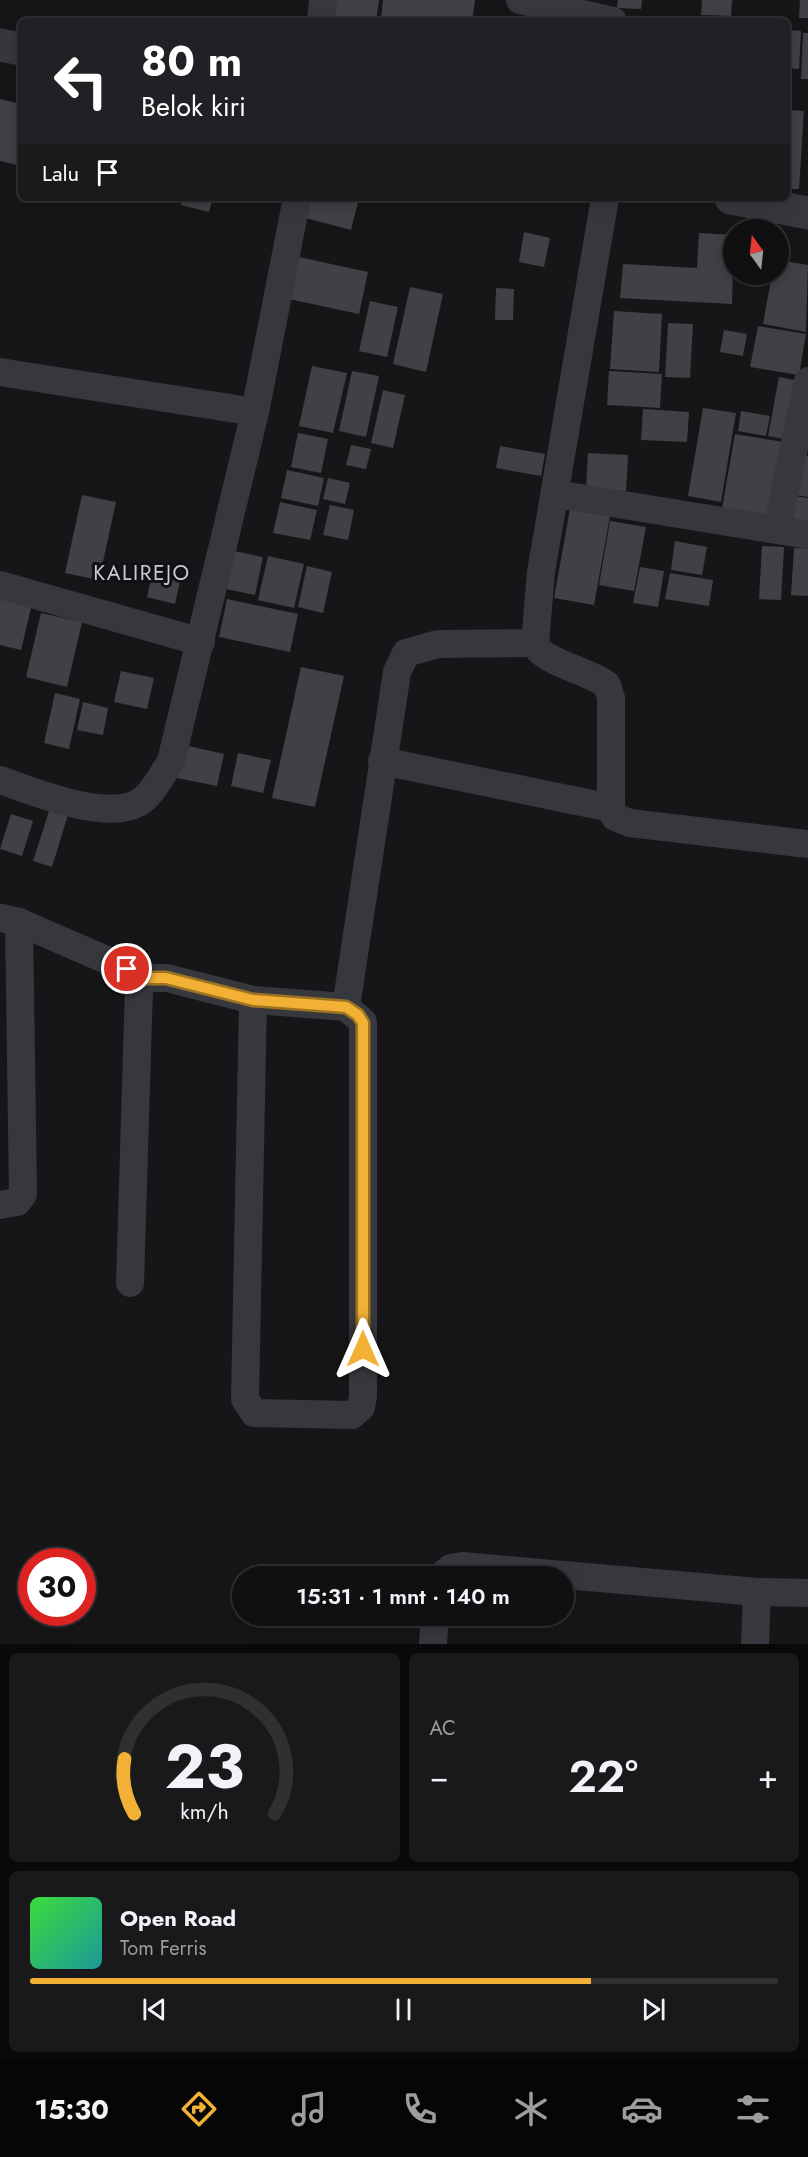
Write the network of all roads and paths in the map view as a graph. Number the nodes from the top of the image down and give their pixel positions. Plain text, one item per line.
1 (323, 0) edge
2 (520, 0) edge
3 (321, 18) edge
4 (600, 18) edge
5 (0, 45) edge
6 (18, 48) edge
7 (296, 201) edge
8 (604, 201) edge
9 (746, 201) edge
10 (808, 213) edge
11 (0, 372) edge
12 (808, 381) edge
13 (255, 412) junction
14 (556, 494) junction
15 (777, 528) junction
16 (808, 535) edge
17 (0, 585) edge
18 (201, 642) junction
19 (535, 643) junction
20 (382, 761) junction
21 (0, 780) edge
22 (611, 808) junction
23 (808, 844) edge
24 (10, 920) edge
25 (148, 978) junction
26 (253, 1000) junction
27 (346, 1007) junction
28 (0, 1205) edge
29 (130, 1283) dead end
30 (574, 1576) edge
31 (757, 1592) junction
32 (808, 1593) edge
33 (435, 1626) edge
34 (434, 1644) edge
35 (754, 1644) edge

1 - 3 street
2 - 4 street
5 - 6 street
7 - 13 street
8 - 14 street
9 - 10 street
11 - 13 street
12 - 15 street
13 - 18 street
14 - 15 street
14 - 19 street
15 - 16 street
17 - 18 street
18 - 21 street
19 - 20 street
19 - 22 street
20 - 22 street
20 - 27 street
22 - 23 street
24 - 25 street
24 - 28 street
25 - 26 street
25 - 29 street
26 - 27 street
26 - 27 street
30 - 31 street
31 - 32 street
31 - 35 street
33 - 34 street

